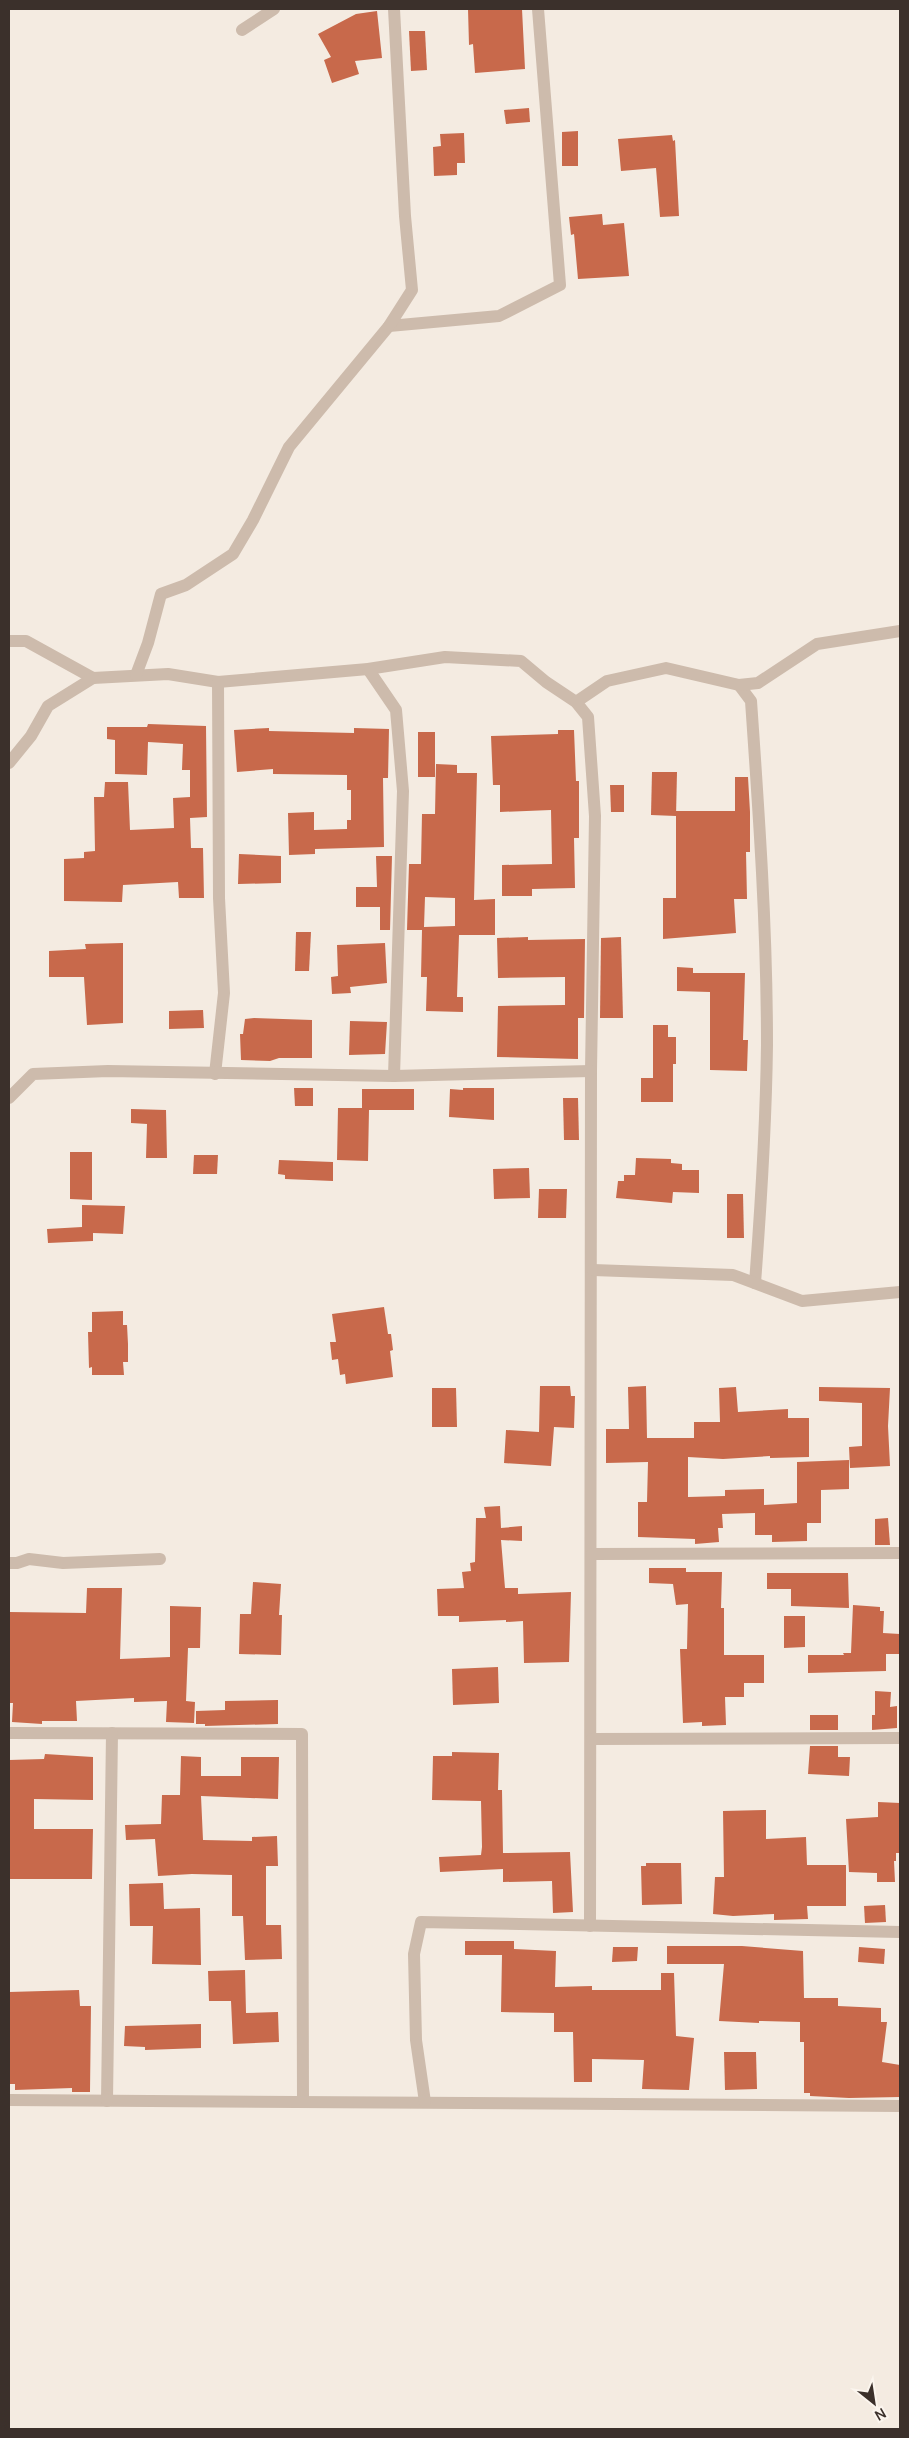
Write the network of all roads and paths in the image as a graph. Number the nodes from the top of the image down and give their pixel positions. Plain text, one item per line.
1 (274, 9) edge
2 (394, 9) edge
3 (538, 9) edge
4 (242, 30) dead end
5 (389, 326) junction
6 (900, 631) edge
7 (9, 641) edge
8 (368, 669) junction
9 (136, 675) junction
10 (93, 678) junction
11 (218, 682) junction
12 (739, 685) junction
13 (576, 702) junction
14 (9, 763) edge
15 (592, 1071) junction
16 (215, 1074) junction
17 (394, 1076) junction
18 (9, 1098) edge
19 (593, 1270) junction
20 (755, 1283) junction
21 (900, 1292) edge
22 (900, 1553) edge
23 (592, 1554) junction
24 (160, 1559) dead end
25 (9, 1563) edge
26 (9, 1733) edge
27 (112, 1733) junction
28 (900, 1738) edge
29 (592, 1739) junction
30 (590, 1926) junction
31 (900, 1932) edge
32 (9, 2100) edge
33 (107, 2101) junction
34 (303, 2102) junction
35 (425, 2102) junction
36 (900, 2106) edge

1 - 4 street
2 - 5 street
3 - 5 street
5 - 9 street
6 - 12 street
7 - 10 street
8 - 11 street
8 - 13 street
8 - 17 street
9 - 10 street
9 - 11 street
10 - 14 street
11 - 16 street
12 - 13 street
12 - 20 street
13 - 15 street
15 - 17 street
15 - 19 street
16 - 17 street
16 - 18 street
19 - 20 street
19 - 23 street
20 - 21 street
22 - 23 street
23 - 29 street
24 - 25 street
26 - 27 street
27 - 33 street
27 - 34 street
28 - 29 street
29 - 30 street
30 - 31 street
30 - 35 street
32 - 33 street
33 - 34 street
34 - 35 street
35 - 36 street

